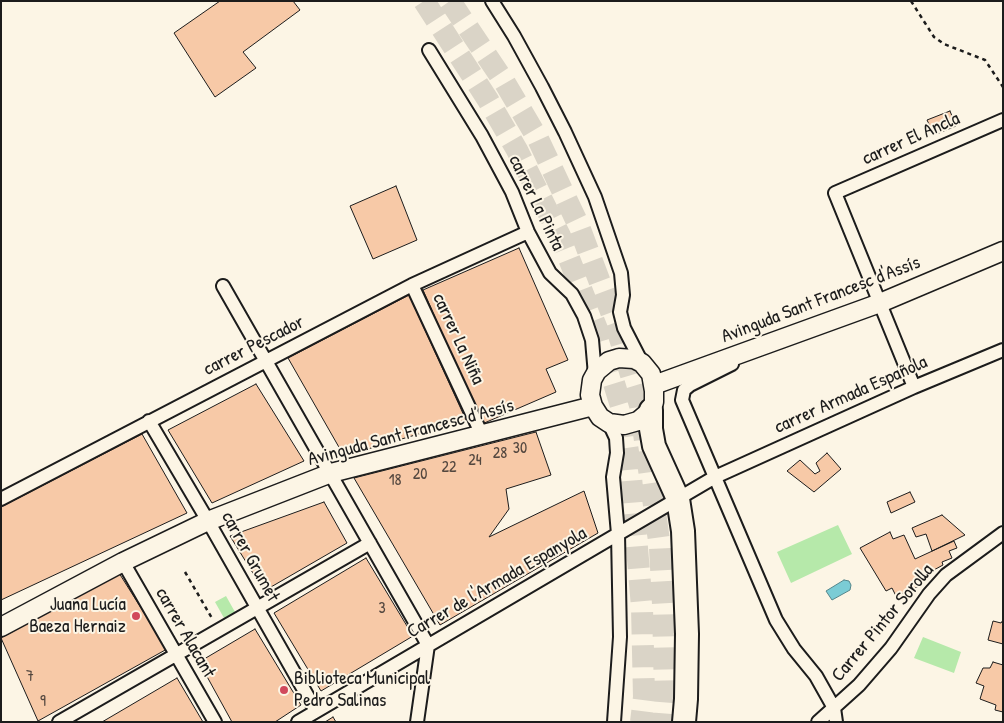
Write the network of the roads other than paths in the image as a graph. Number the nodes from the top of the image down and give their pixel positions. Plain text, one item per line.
1 (492, 1) edge
2 (429, 50) dead end
3 (1003, 120) edge
4 (528, 232) junction
5 (1003, 251) edge
6 (223, 286) dead end
7 (412, 286) junction
8 (880, 303) junction
9 (624, 328) junction
10 (776, 342) junction
11 (1003, 350) edge
12 (619, 358) junction
13 (266, 361) junction
14 (642, 363) junction
15 (594, 375) junction
16 (654, 385) junction
17 (914, 387) junction
18 (593, 406) junction
19 (651, 410) junction
20 (149, 421) junction
21 (609, 423) junction
22 (482, 435) junction
23 (330, 473) junction
24 (714, 477) junction
25 (1, 499) edge
26 (678, 499) junction
27 (208, 520) junction
28 (1003, 532) edge
29 (618, 534) junction
30 (370, 543) junction
31 (123, 562) junction
32 (256, 608) junction
33 (1, 627) edge
34 (428, 645) junction
35 (176, 654) junction
36 (834, 708) junction
37 (316, 711) junction
38 (59, 722) edge
39 (215, 722) edge
40 (298, 722) edge
41 (417, 722) edge
42 (614, 722) edge
43 (684, 722) edge
44 (818, 722) edge
45 (836, 722) edge

1 - 9 street
2 - 4 street, carrer La Pinta
3 - 8 street, carrer El Ancla
4 - 7 street, carrer Pescador
4 - 15 street, carrer La Pinta
5 - 8 main road, Avinguda Sant Francesc d'Assís
6 - 13 street
7 - 13 street, carrer Pescador
7 - 22 street, carrer La Niña
8 - 10 main road, Avinguda Sant Francesc d'Assís
8 - 17 street
9 - 12 street
9 - 14 street
10 - 16 main road, Avinguda Sant Francesc d'Assís
10 - 24 street
11 - 17 street, carrer Armada Española
12 - 14 main road
12 - 15 main road
13 - 20 street, carrer Pescador
13 - 23 street
14 - 16 main road
15 - 18 main road
16 - 19 main road
17 - 24 street, carrer Armada Española
18 - 21 main road
18 - 22 main road, Avinguda Sant Francesc d’Assís
19 - 21 main road
19 - 26 highway
20 - 25 street, carrer Pescador
20 - 27 street, carrer Grumet
21 - 29 street
22 - 23 main road, Avinguda Sant Francesc d’Assís
23 - 27 main road, Avinguda Sant Francesc d’Assís
23 - 30 street
24 - 26 street, Carrer de l'Armada Espanyola
24 - 36 street
26 - 29 street, Carrer de l'Armada Espanyola
26 - 43 highway
27 - 31 main road, Avinguda Sant Francesc d’Assís
27 - 32 street, carrer Grumet
28 - 36 street, Carrer Pintor Sorolla
29 - 34 street, Carrer de l'Armada Espanyola
29 - 42 street
30 - 32 street
30 - 34 street
31 - 33 main road, Avinguda Sant Francesc d’Assís
31 - 35 street, carrer Alacant
32 - 35 street
32 - 37 street, carrer Grumet
34 - 37 street, Carrer de l'Armada Espanyola
34 - 41 street
35 - 38 street
35 - 39 street, carrer Alacant
36 - 44 street, Carrer Pintor Sorolla
36 - 45 street
37 - 40 street, Carrer de l'Armada Espanyola

